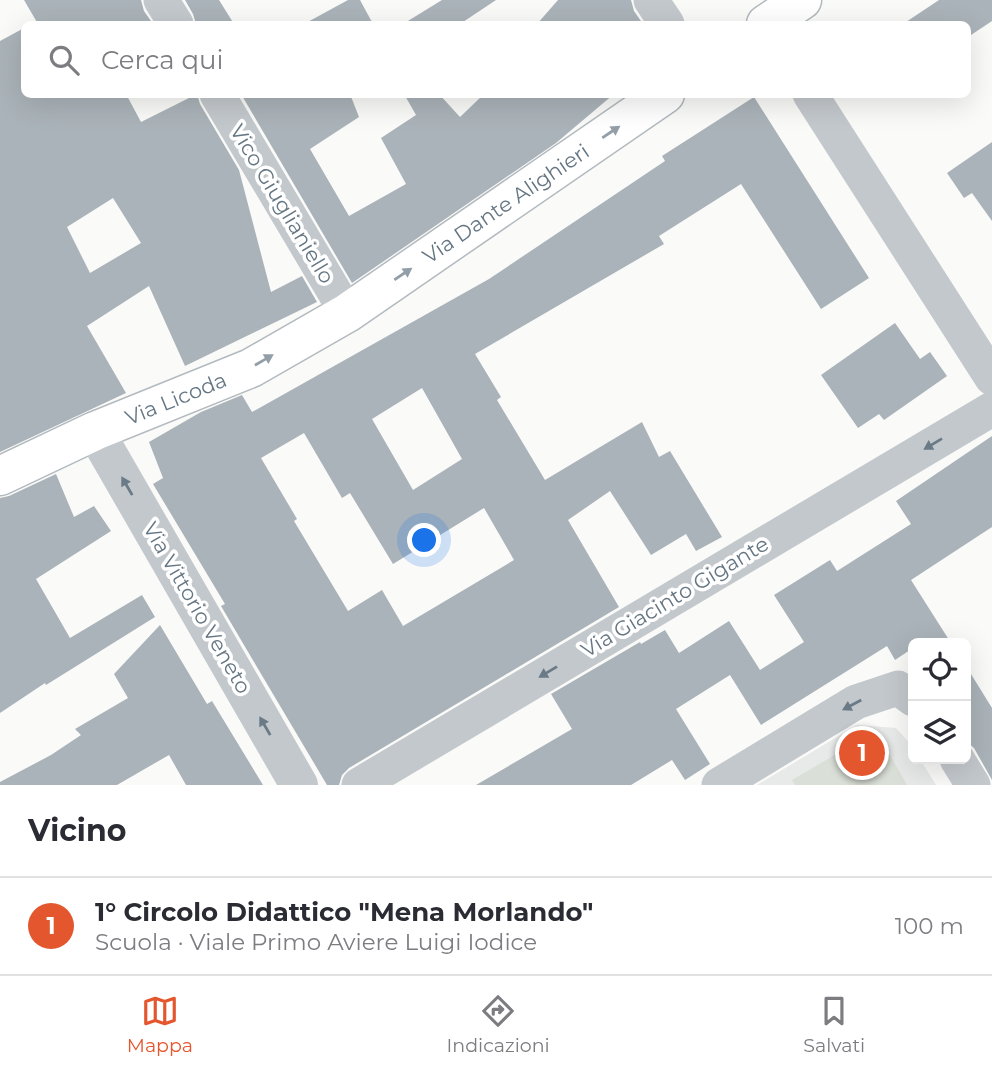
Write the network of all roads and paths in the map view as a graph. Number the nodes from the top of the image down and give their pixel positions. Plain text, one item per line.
1 (161, 0) edge
2 (651, 0) edge
3 (778, 0) edge
4 (802, 0) edge
5 (174, 21) edge
6 (665, 21) edge
7 (768, 21) edge
8 (770, 21) edge
9 (219, 98) edge
10 (659, 98) edge
11 (813, 98) edge
12 (347, 313) junction
13 (992, 378) edge
14 (992, 410) edge
15 (95, 431) junction
16 (0, 476) edge
17 (908, 695) edge
18 (960, 764) edge
19 (299, 785) edge
20 (359, 785) edge
21 (719, 785) edge
22 (973, 785) edge

1 - 5 street
2 - 6 street
3 - 7 street
4 - 8 main road
9 - 12 street, Vico Giuglianiello
12 -> 10 main road, Via Dante Alighieri
11 - 13 street
15 -> 12 main road, Via Licoda
14 -> 20 street, Via Giacinto Gigante
15 - 16 main road, Via Licoda
19 -> 15 street, Via Vittorio Veneto
17 -> 21 street
18 - 22 street

